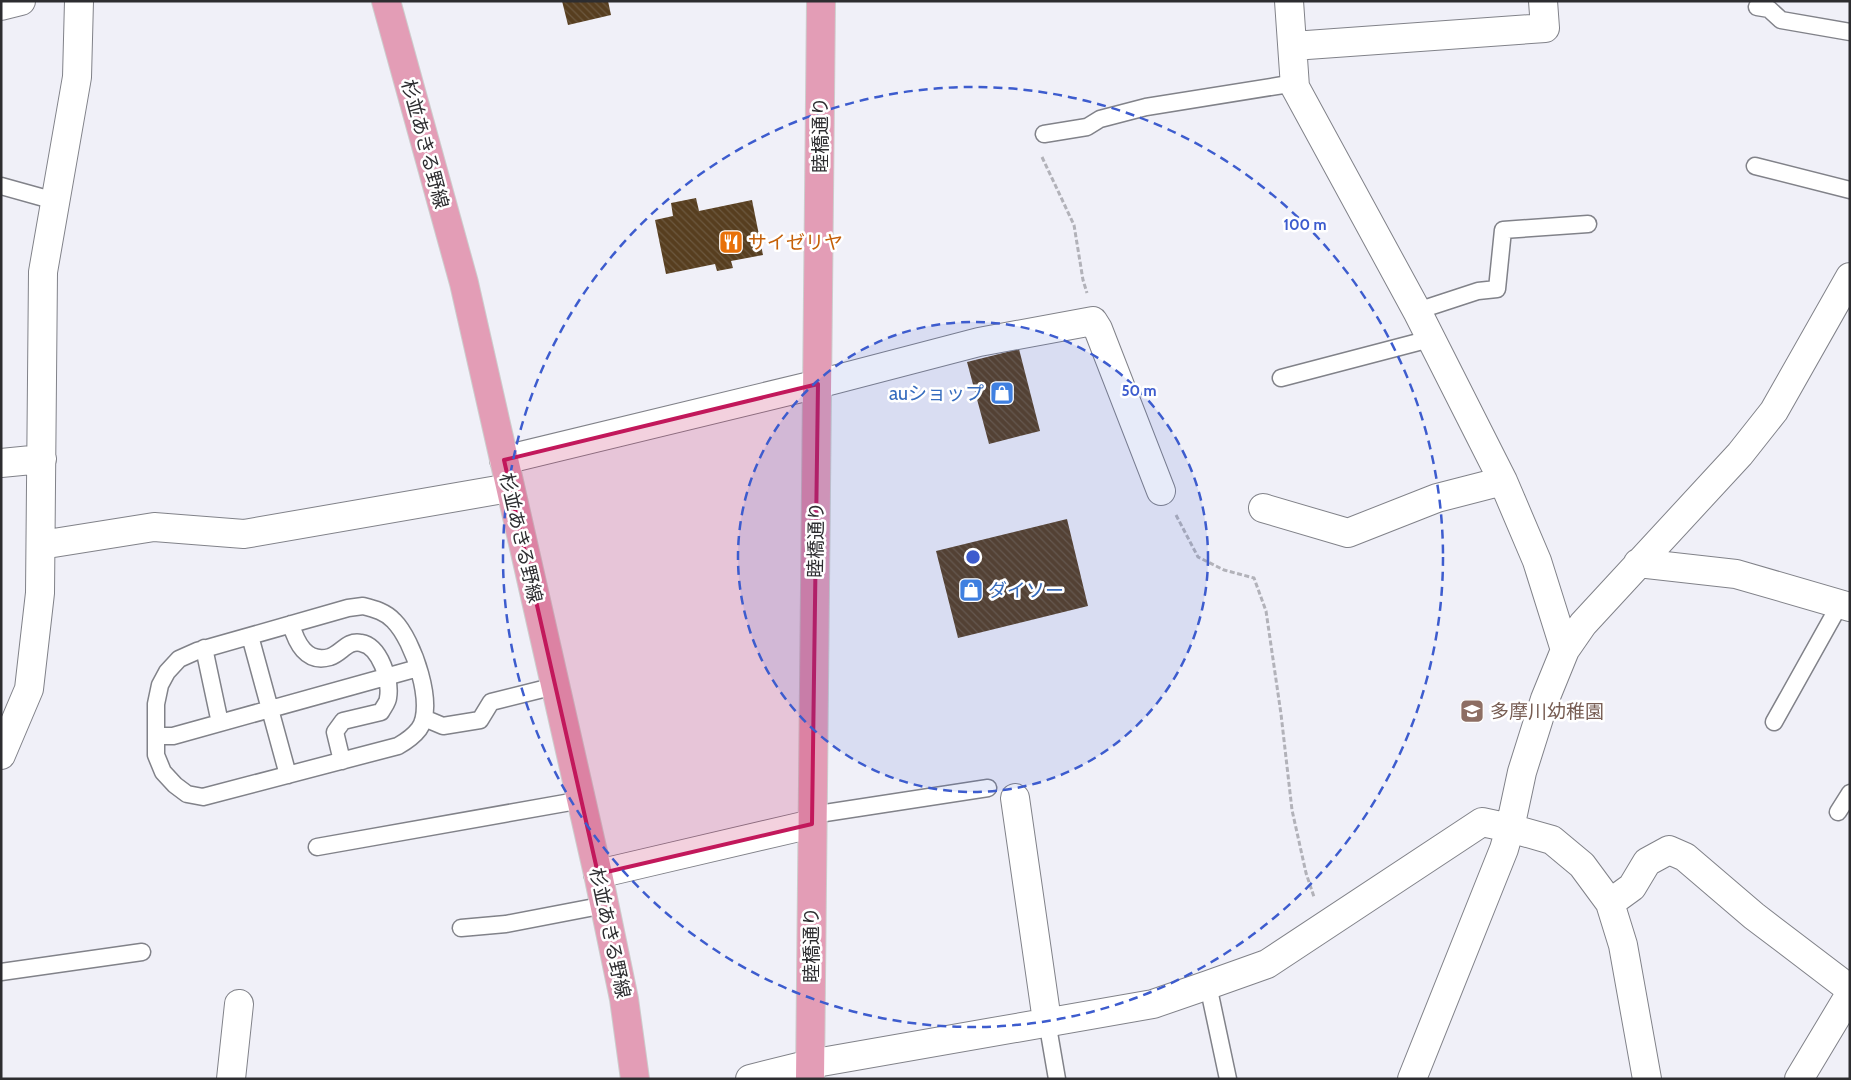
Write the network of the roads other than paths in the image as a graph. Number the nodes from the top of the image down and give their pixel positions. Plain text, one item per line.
1 (21, 1) edge
2 (79, 1) edge
3 (386, 1) edge
4 (821, 1) edge
5 (1289, 1) edge
6 (1543, 1) edge
7 (1, 6) edge
8 (1757, 7) dead end
9 (1850, 32) edge
10 (1293, 46) junction
11 (1296, 87) junction
12 (1044, 134) road end
13 (1755, 166) dead end
14 (1, 186) edge
15 (1850, 190) edge
16 (55, 201) junction
17 (1588, 224) dead end
18 (1850, 277) edge
19 (1416, 311) junction
20 (1430, 339) junction
21 (1281, 378) dead end
22 (818, 384) junction
23 (42, 459) junction
24 (504, 460) junction
25 (1, 463) edge
26 (1503, 481) junction
27 (509, 488) junction
28 (1161, 491) road end
29 (1263, 508) dead end
30 (41, 545) junction
31 (1638, 563) junction
32 (1845, 606) edge
33 (291, 624) junction
34 (250, 636) junction
35 (204, 648) junction
36 (1565, 650) junction
37 (418, 668) junction
38 (386, 677) junction
39 (555, 686) junction
40 (270, 708) junction
41 (424, 718) junction
42 (1774, 722) dead end
43 (220, 723) junction
44 (156, 736) junction
45 (1, 755) edge
46 (342, 760) junction
47 (288, 775) junction
48 (988, 788) dead end
49 (1850, 793) edge
50 (1015, 798) dead end
51 (582, 800) junction
52 (1838, 812) dead end
53 (812, 820) junction
54 (1510, 828) junction
55 (318, 847) dead end
56 (598, 874) junction
57 (1610, 903) junction
58 (604, 905) junction
59 (461, 928) dead end
60 (142, 952) dead end
61 (1, 972) edge
62 (1208, 984) junction
63 (1850, 989) edge
64 (1850, 994) edge
65 (238, 1004) dead end
66 (1047, 1021) junction
67 (810, 1071) edge
68 (231, 1079) edge
69 (635, 1079) edge
70 (750, 1079) edge
71 (1057, 1079) edge
72 (1228, 1079) edge
73 (1412, 1079) edge
74 (1647, 1079) edge
75 (1799, 1079) edge

1 - 7 street
2 - 16 street
3 - 24 main road, 杉並あきる野線
4 - 22 main road, 睦橋通り
5 - 10 street
6 - 10 street
8 - 9 lane
10 - 11 street
11 - 12 lane
11 - 19 street
13 - 15 lane
14 - 16 lane
16 - 23 street
17 - 19 lane
18 - 31 street
19 - 20 street
20 - 21 lane
20 - 26 street
22 - 24 street
22 - 28 street
22 - 53 main road, 睦橋通り
23 - 25 street
23 - 30 street
24 - 27 main road, 杉並あきる野線
26 - 29 street
26 - 36 street
27 - 30 street
27 - 39 main road, 杉並あきる野線
30 - 45 street
31 - 32 street
31 - 36 street
32 - 42 lane
33 - 34 lane
33 - 37 lane
33 - 38 lane
34 - 35 lane
34 - 40 lane
35 - 43 lane
35 - 44 lane
36 - 54 street
37 - 38 lane
37 - 41 lane
38 - 40 lane
38 - 46 lane
39 - 41 lane
39 - 51 main road, 杉並あきる野線
40 - 43 lane
40 - 47 lane
41 - 46 lane
43 - 44 lane
44 - 47 lane
46 - 47 lane
48 - 53 lane
49 - 52 lane
50 - 66 street
51 - 55 lane
51 - 56 main road, 杉並あきる野線
53 - 56 street
53 - 67 main road, 睦橋通り
54 - 57 street
54 - 62 street
54 - 73 street
56 - 58 main road, 杉並あきる野線
57 - 63 street
57 - 74 street
58 - 59 lane
58 - 69 main road, 杉並あきる野線
60 - 61 lane
62 - 66 street
62 - 72 lane
64 - 75 street
65 - 68 street
66 - 67 street
66 - 71 lane
67 - 70 street

